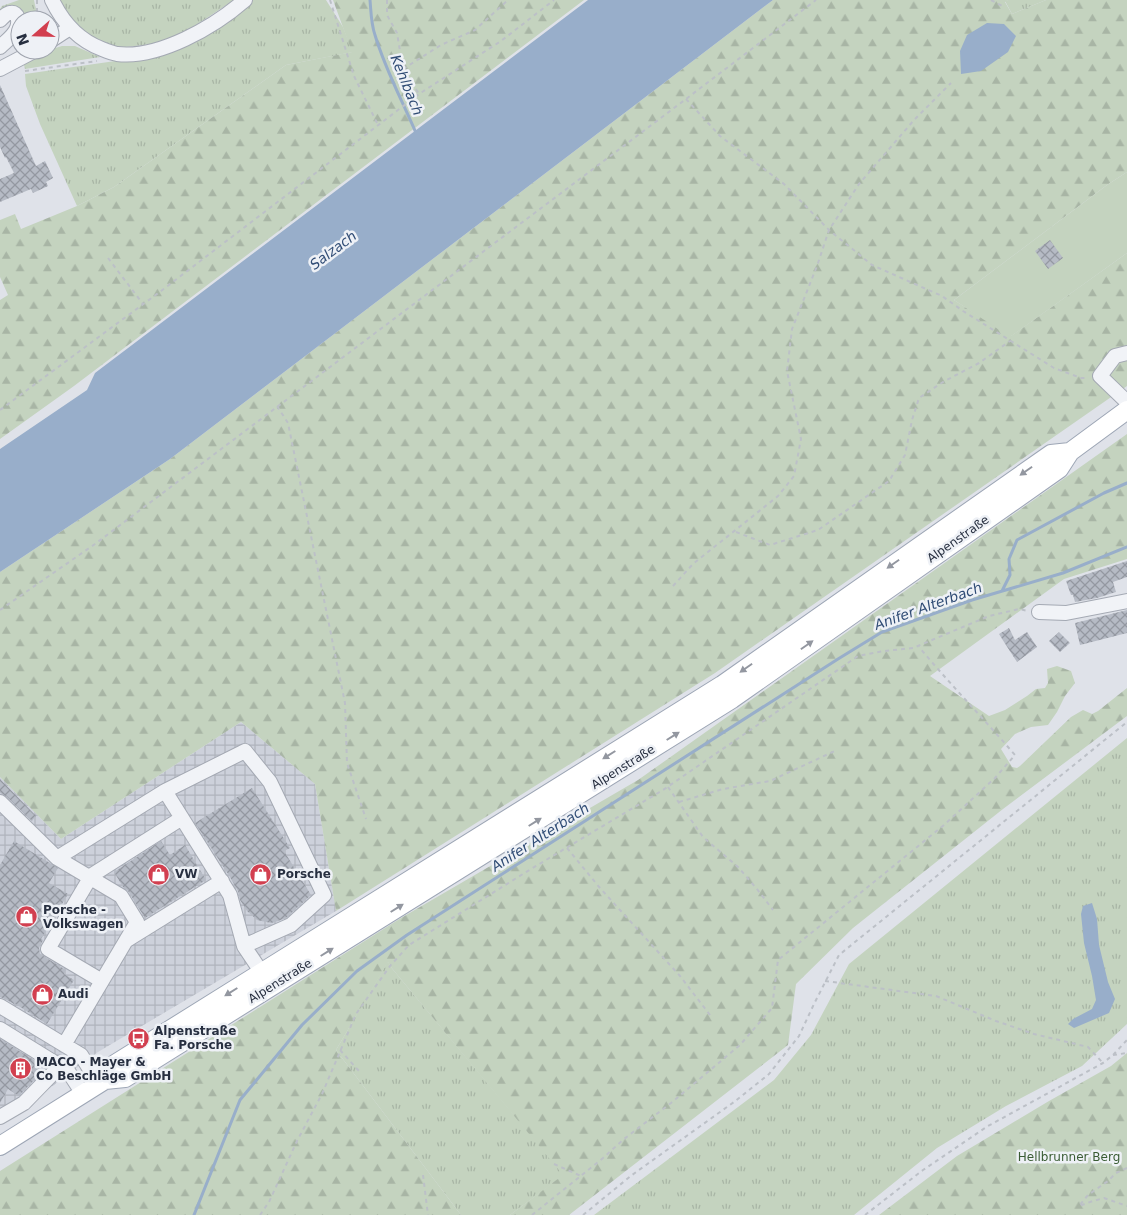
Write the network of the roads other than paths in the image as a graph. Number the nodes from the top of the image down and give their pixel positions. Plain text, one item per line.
1 (52, 0) edge
2 (244, 0) edge
3 (0, 20) edge
4 (70, 28) junction
5 (60, 35) edge
6 (0, 47) edge
7 (17, 60) edge
8 (6, 66) edge
9 (1127, 353) edge
10 (1127, 402) edge
11 (1127, 410) edge
12 (1070, 452) junction
13 (1127, 601) edge
14 (1039, 612) road end
15 (165, 791) junction
16 (0, 802) edge
17 (182, 818) junction
18 (57, 858) junction
19 (90, 878) junction
20 (222, 881) junction
21 (124, 942) junction
22 (244, 946) junction
23 (262, 972) junction
24 (102, 981) junction
25 (0, 1006) edge
26 (0, 1029) edge
27 (64, 1045) junction
28 (60, 1066) junction
29 (102, 1082) junction
30 (83, 1094) junction
31 (0, 1117) edge
32 (0, 1146) edge

1 - 4 street
2 - 4 street
3 - 6 street
4 - 5 street
7 - 8 street
9 - 10 street
11 - 12 main road, Alpenstraße
12 -> 23 main road, Alpenstraße
29 -> 12 main road, Alpenstraße
13 - 14 street
15 - 17 street
15 - 18 street
15 - 22 street
16 - 18 street
17 - 19 street
17 - 20 street
18 - 19 street
19 - 21 street
19 - 24 street
20 - 21 street
20 - 22 street
21 - 24 street
22 - 23 street
23 -> 29 main road, Alpenstraße
24 - 27 street
25 - 27 street
26 - 28 street
27 - 29 street
28 - 30 street
28 - 31 street
29 - 30 main road, Alpenstraße
30 - 32 main road, Alpenstraße

